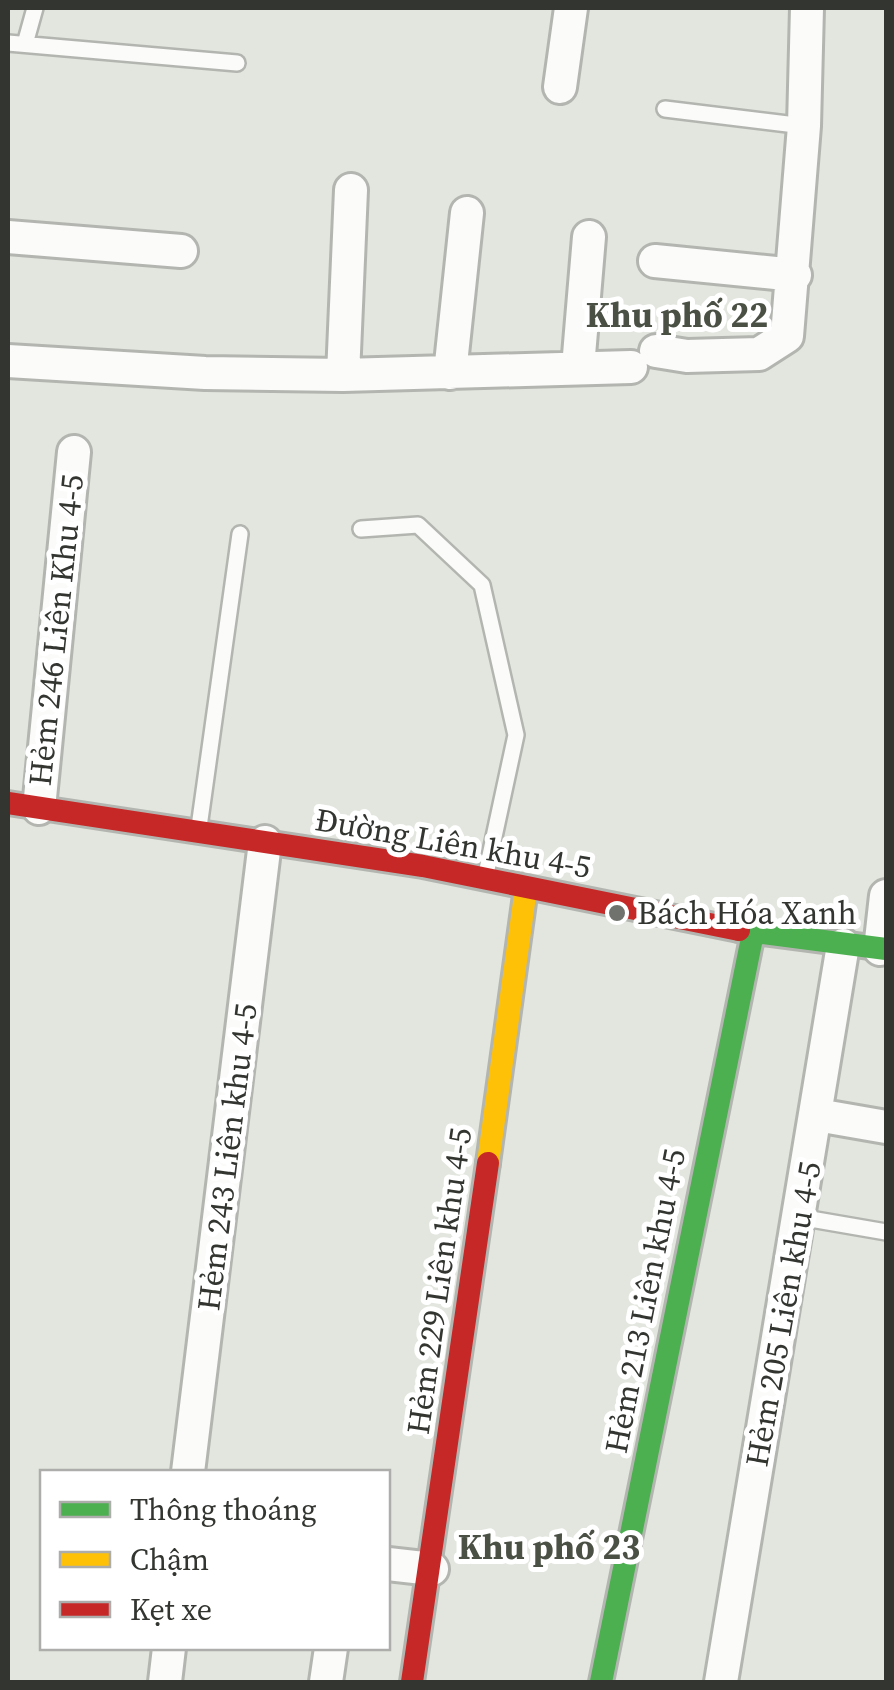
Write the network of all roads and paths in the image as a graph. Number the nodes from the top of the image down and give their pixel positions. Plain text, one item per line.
1 (35, 8) edge
2 (570, 8) edge
3 (807, 8) edge
4 (8, 42) edge
5 (25, 44) junction
6 (237, 63) dead end
7 (560, 87) dead end
8 (665, 109) dead end
9 (804, 126) junction
10 (350, 190) dead end
11 (467, 212) dead end
12 (8, 237) edge
13 (589, 237) dead end
14 (181, 251) dead end
15 (655, 262) dead end
16 (795, 275) junction
17 (8, 360) edge
18 (578, 367) junction
19 (450, 373) junction
20 (343, 375) junction
21 (74, 452) dead end
22 (360, 529) dead end
23 (240, 534) dead end
24 (23, 806) edge
25 (198, 830) junction
26 (266, 842) junction
27 (485, 878) junction
28 (526, 888) junction
29 (886, 896) edge
30 (753, 933) junction
31 (844, 945) junction
32 (883, 949) edge
33 (816, 1115) junction
34 (886, 1127) edge
35 (799, 1216) junction
36 (886, 1232) edge
37 (188, 1470) edge
38 (390, 1564) edge
39 (432, 1570) junction
40 (169, 1650) edge
41 (331, 1650) edge
42 (166, 1682) edge
43 (326, 1682) edge
44 (412, 1682) edge
45 (601, 1682) edge
46 (721, 1682) edge

1 - 5 lane
2 - 7 street
3 - 9 street
4 - 5 lane
5 - 6 lane
8 - 9 lane
9 - 16 street
10 - 20 street
11 - 19 street
12 - 14 street
13 - 18 street
15 - 16 street
16 - 18 street
17 - 20 street
18 - 19 street
19 - 20 street
21 - 24 street, Hẻm 246 Liên Khu 4-5
22 - 27 lane
23 - 25 lane
24 - 25 street, Đường Liên khu 4-5
25 - 26 street, Đường Liên khu 4-5
26 - 27 street, Đường Liên khu 4-5
26 - 37 street, Hẻm 243 Liên khu 4-5
27 - 28 street, Đường Liên khu 4-5
28 - 30 street, Đường Liên khu 4-5
28 - 39 street, Hẻm 229 Liên khu 4-5
29 - 32 street
30 - 31 street, Đường Liên khu 4-5
30 - 45 street, Hẻm 213 Liên khu 4-5
31 - 32 street, Đường Liên khu 4-5
31 - 33 street, Hẻm 205 Liên khu 4-5
33 - 34 street
33 - 35 street, Hẻm 205 Liên khu 4-5
35 - 36 lane
35 - 46 street, Hẻm 205 Liên khu 4-5
38 - 39 street
39 - 44 street, Hẻm 229 Liên khu 4-5
40 - 42 street
41 - 43 street

